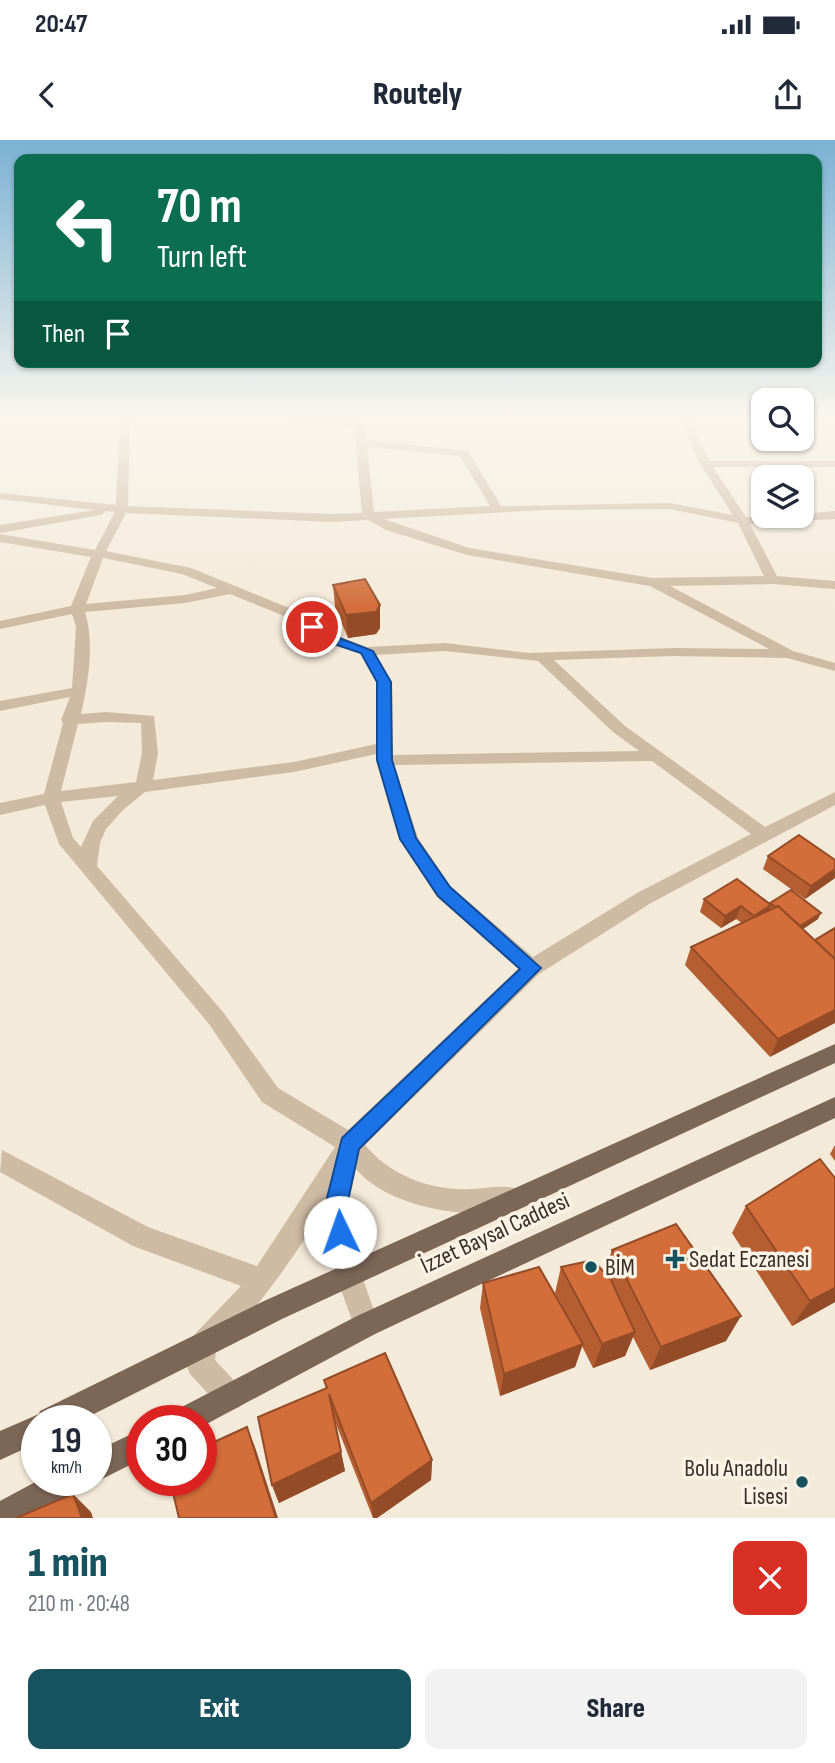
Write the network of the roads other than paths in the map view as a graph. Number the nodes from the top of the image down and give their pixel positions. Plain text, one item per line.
1 (123, 480) edge
2 (365, 480) edge
3 (480, 480) edge
4 (716, 480) edge
5 (0, 496) edge
6 (496, 508) junction
7 (122, 509) junction
8 (835, 514) edge
9 (368, 515) junction
10 (743, 521) junction
11 (0, 529) edge
12 (0, 538) edge
13 (99, 553) junction
14 (772, 580) junction
15 (652, 582) junction
16 (835, 585) edge
17 (233, 589) junction
18 (77, 609) junction
19 (0, 625) edge
20 (366, 651) junction
21 (788, 654) junction
22 (542, 657) junction
23 (835, 667) edge
24 (79, 691) junction
25 (0, 706) edge
26 (69, 720) junction
27 (384, 753) junction
28 (655, 756) junction
29 (143, 787) junction
30 (51, 798) junction
31 (835, 799) edge
32 (0, 809) edge
33 (764, 835) junction
34 (88, 867) junction
35 (532, 968) junction
36 (835, 1054) edge
37 (835, 1107) edge
38 (350, 1144) junction
39 (2, 1161) dead end
40 (519, 1198) junction
41 (349, 1276) junction
42 (261, 1280) junction
43 (366, 1325) junction
44 (204, 1345) junction
45 (230, 1397) junction
46 (82, 1405) edge
47 (215, 1405) edge
48 (21, 1435) edge
49 (0, 1446) edge
50 (40, 1496) edge
51 (0, 1517) edge

1 - 7 street
2 - 9 street
3 - 6 street
4 - 10 street
5 - 7 street
6 - 9 street
6 - 10 street
7 - 9 street
7 - 11 street
7 - 13 street
8 - 10 street
9 - 15 street
10 - 14 street
12 - 13 street
13 - 17 street
13 - 18 street
14 - 15 street
14 - 16 street
15 - 21 street
17 - 18 street
17 - 20 street
18 - 19 street
18 - 24 street
20 - 22 street
20 - 27 street
21 - 22 street
21 - 23 street
22 - 28 street
24 - 25 street
24 - 26 street
26 - 29 street
26 - 30 street
27 - 28 street
27 - 29 street
27 - 35 street
28 - 33 street
29 - 30 street
29 - 34 street
30 - 32 street
30 - 34 street
31 - 33 street
33 - 35 street
34 - 38 street
35 - 38 street
36 - 40 main road, İzzet Baysal Caddesi
37 - 43 main road, İzzet Baysal Caddesi
38 - 40 street
38 - 41 street
38 - 42 street
39 - 42 street
40 - 41 main road, İzzet Baysal Caddesi
41 - 43 street
41 - 44 main road, İzzet Baysal Caddesi
42 - 44 street
43 - 45 main road, İzzet Baysal Caddesi
44 - 45 street
44 - 46 main road
45 - 47 main road, İzzet Baysal Caddesi
48 - 49 main road
50 - 51 main road

